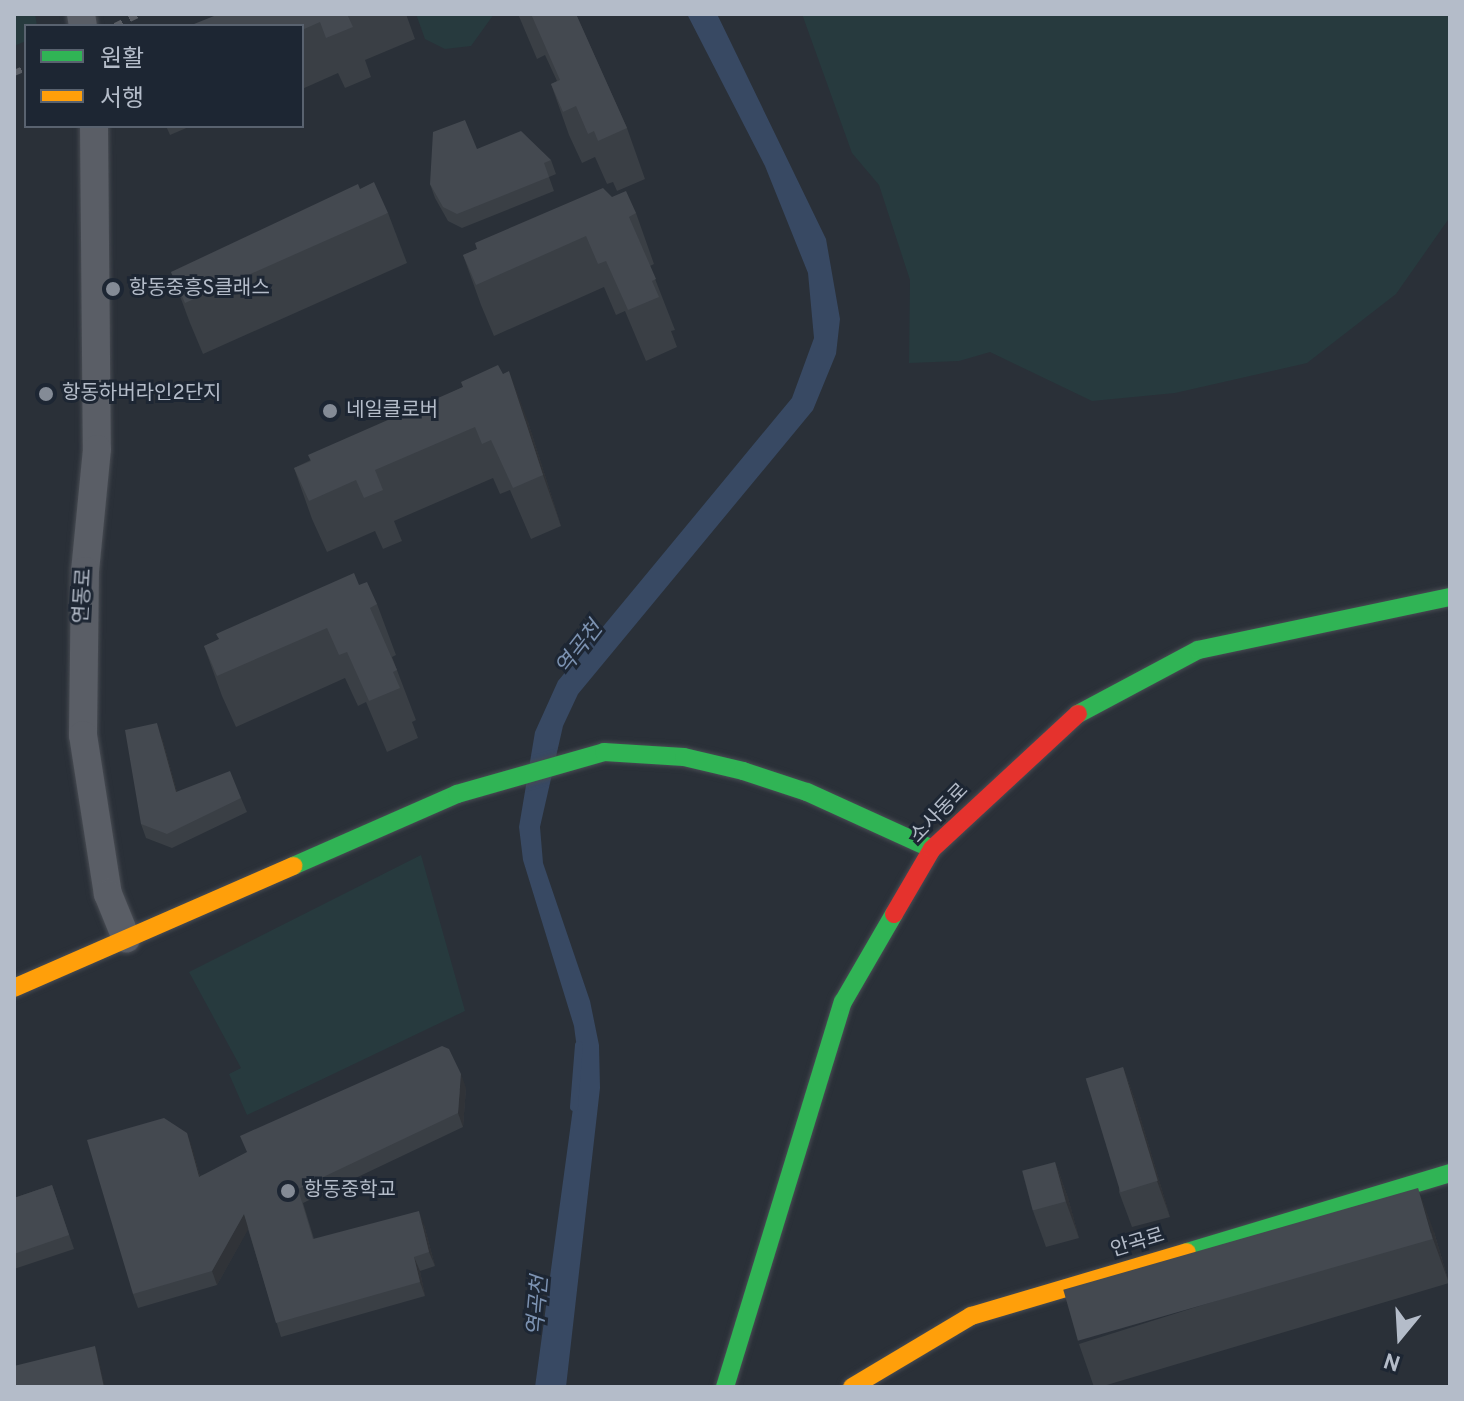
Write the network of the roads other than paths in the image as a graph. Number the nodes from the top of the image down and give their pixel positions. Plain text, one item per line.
1 (94, 128) edge
2 (1450, 597) edge
3 (932, 849) junction
4 (126, 938) junction
5 (14, 988) edge
6 (1450, 1173) edge
7 (725, 1387) edge
8 (852, 1387) edge

1 - 4 street, 연동로
2 - 3 street, 소사동로
3 - 4 street
3 - 7 street, 소사동로
4 - 5 street
6 - 8 street, 안곡로

